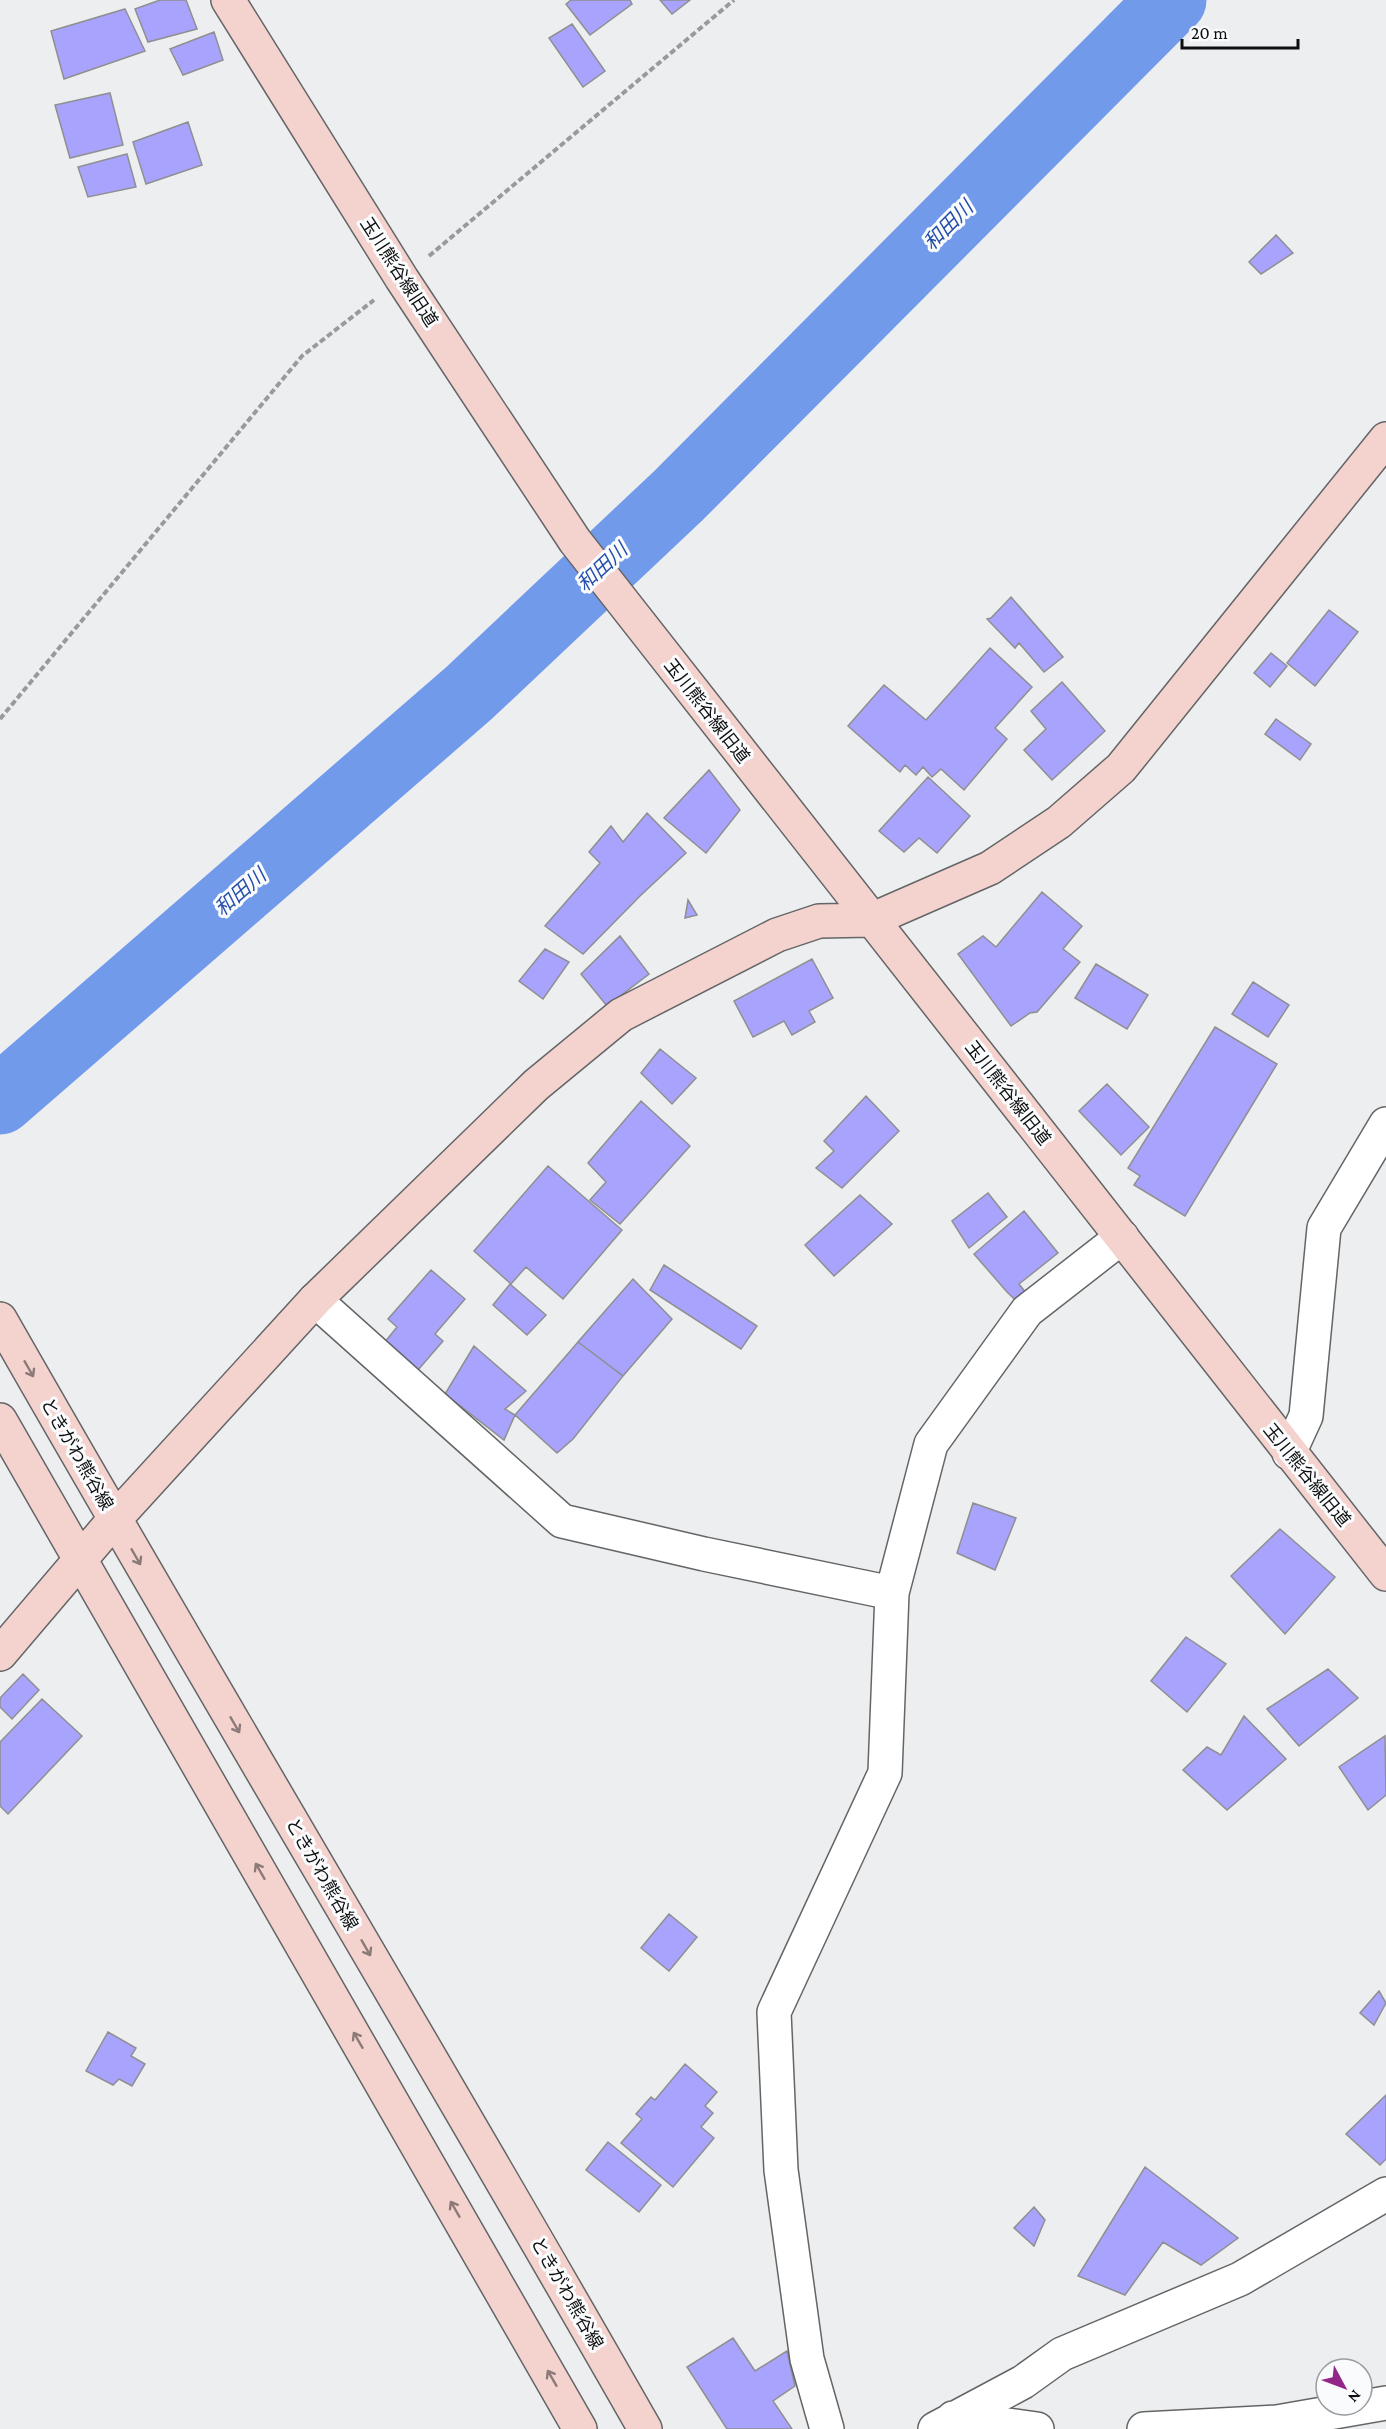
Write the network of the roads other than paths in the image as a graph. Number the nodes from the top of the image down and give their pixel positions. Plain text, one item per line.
1 (228, 0) edge
2 (1386, 439) edge
3 (871, 920) junction
4 (1386, 1124) edge
5 (1122, 1237) junction
6 (315, 1300) junction
7 (0, 1319) edge
8 (0, 1420) edge
9 (1289, 1453) junction
10 (114, 1520) junction
11 (81, 1560) junction
12 (1386, 1574) edge
13 (892, 1593) junction
14 (0, 1654) edge
15 (1386, 2194) edge
16 (1386, 2403) edge
17 (944, 2424) edge
18 (580, 2429) edge
19 (645, 2429) edge
20 (827, 2429) edge
21 (1037, 2429) edge
22 (1144, 2429) edge

1 - 3 street, 玉川熊谷線旧道
2 - 3 street
3 - 5 street, 玉川熊谷線旧道
3 - 6 street
4 - 9 street
5 - 9 street, 玉川熊谷線旧道
5 - 13 street
6 - 10 street
6 - 13 street
7 -> 10 street, ときがわ熊谷線
8 - 11 street
9 - 12 street, 玉川熊谷線旧道
10 - 11 street
10 -> 19 street, ときがわ熊谷線
11 - 14 street
18 -> 11 street
13 - 20 street
15 - 17 street
16 - 22 street
17 - 21 street

